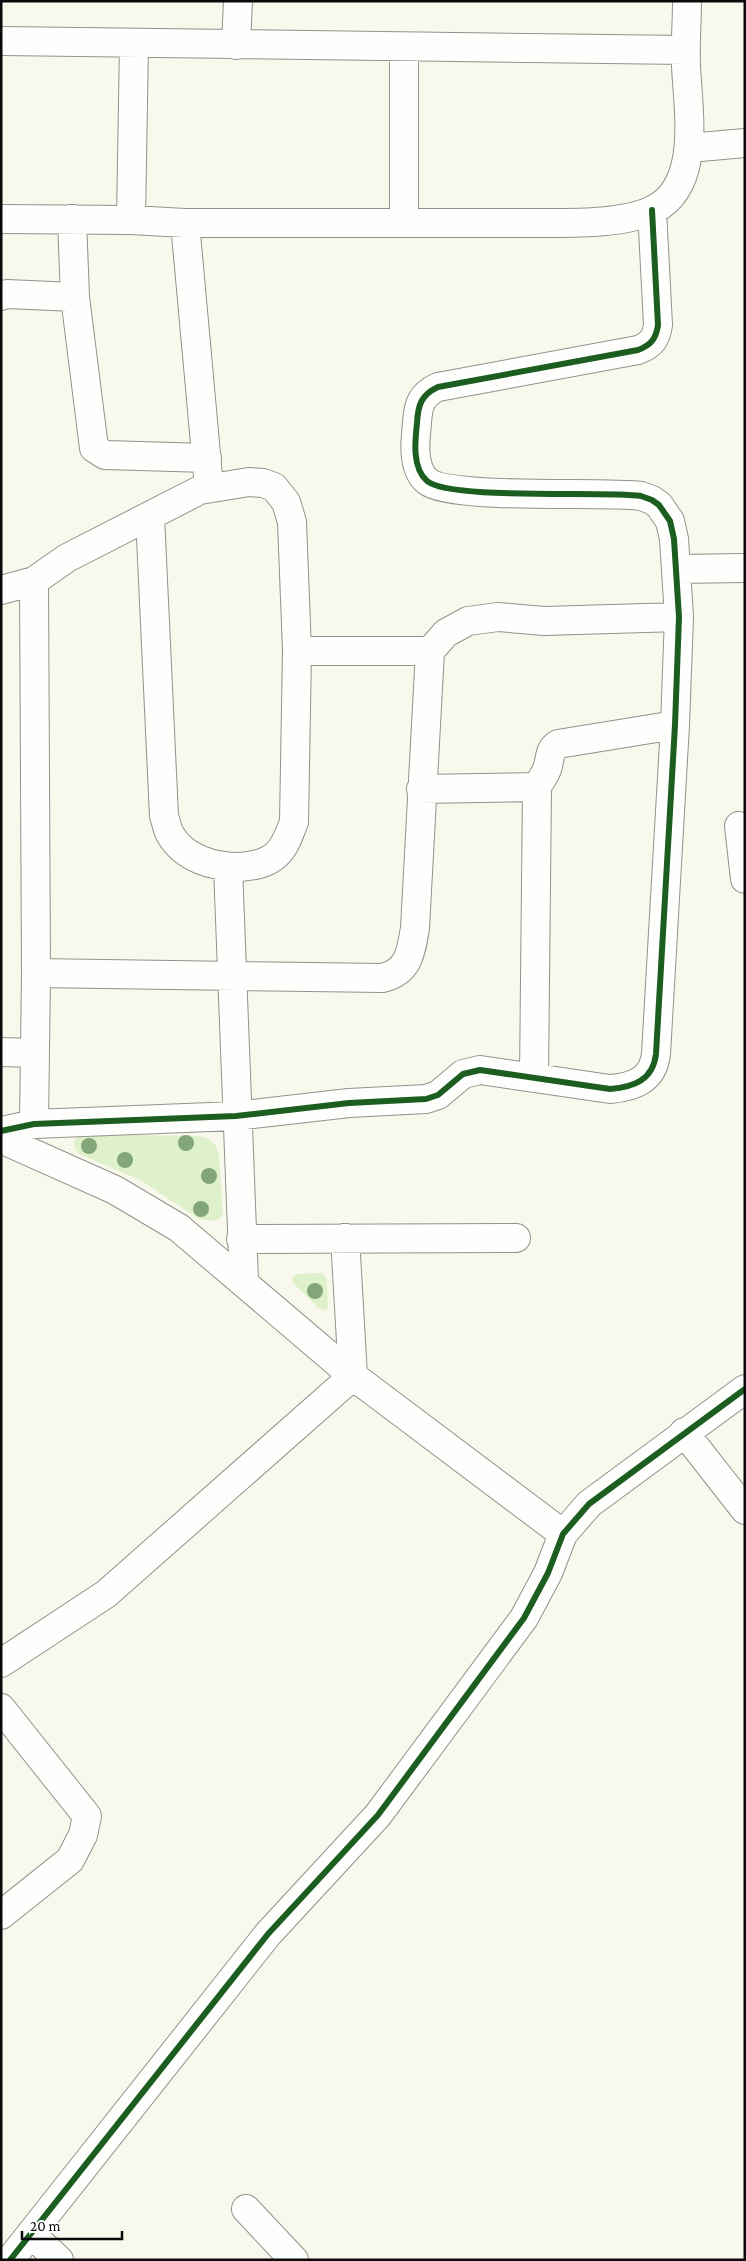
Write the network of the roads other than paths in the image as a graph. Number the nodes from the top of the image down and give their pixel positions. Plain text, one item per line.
1 (238, 1) edge
2 (687, 1) edge
3 (1, 41) edge
4 (134, 43) junction
5 (236, 45) junction
6 (404, 47) junction
7 (686, 50) junction
8 (745, 143) edge
9 (689, 148) junction
10 (652, 210) junction
11 (1, 219) edge
12 (72, 219) junction
13 (131, 220) junction
14 (404, 222) junction
15 (185, 223) junction
16 (1, 296) edge
17 (75, 297) junction
18 (207, 458) junction
19 (210, 487) junction
20 (150, 516) junction
21 (745, 568) edge
22 (676, 569) junction
23 (34, 581) junction
24 (1, 590) edge
25 (679, 617) junction
26 (297, 651) junction
27 (430, 651) junction
28 (675, 725) junction
29 (537, 787) junction
30 (422, 789) junction
31 (739, 826) dead end
32 (228, 867) junction
33 (745, 879) edge
34 (36, 973) junction
35 (232, 977) junction
36 (1, 1052) edge
37 (34, 1052) junction
38 (534, 1078) junction
39 (236, 1116) junction
40 (34, 1124) junction
41 (1, 1131) edge
42 (1, 1139) edge
43 (345, 1238) junction
44 (516, 1238) dead end
45 (241, 1239) junction
46 (244, 1282) junction
47 (353, 1376) junction
48 (745, 1388) edge
49 (684, 1432) junction
50 (745, 1510) edge
51 (563, 1534) junction
52 (1, 1663) edge
53 (1, 1708) edge
54 (1, 1916) edge
55 (246, 2209) dead end
56 (31, 2234) junction
57 (10, 2260) edge
58 (59, 2260) edge
59 (294, 2260) edge

1 - 5 street
2 - 7 street
3 - 4 street
4 - 5 street
4 - 13 street
5 - 6 street
6 - 7 street
6 - 14 street
7 - 9 street
8 - 9 street
9 - 10 street
10 - 14 street
10 - 22 street
11 - 12 street
12 - 13 street
12 - 17 street
13 - 15 street
14 - 15 street
15 - 18 street
16 - 17 street
17 - 18 street
18 - 19 street
19 - 20 street
19 - 26 street
20 - 23 street
20 - 32 street
21 - 22 street
22 - 25 street
23 - 24 street
23 - 34 street
25 - 27 street
25 - 28 street
26 - 27 street
26 - 32 street
27 - 30 street
28 - 29 street
28 - 38 street
29 - 30 street
29 - 38 street
30 - 35 street
31 - 33 street
32 - 35 street
34 - 35 street
34 - 37 street
35 - 39 street
36 - 37 street
37 - 40 street
38 - 39 street
39 - 40 street
39 - 45 street
40 - 41 street
42 - 46 street
43 - 44 street
43 - 45 street
43 - 47 street
45 - 46 street
46 - 47 street
47 - 51 street
47 - 52 street
48 - 49 street
49 - 50 street
49 - 51 street
51 - 56 street
53 - 54 street
55 - 59 street
56 - 57 street
56 - 58 street

